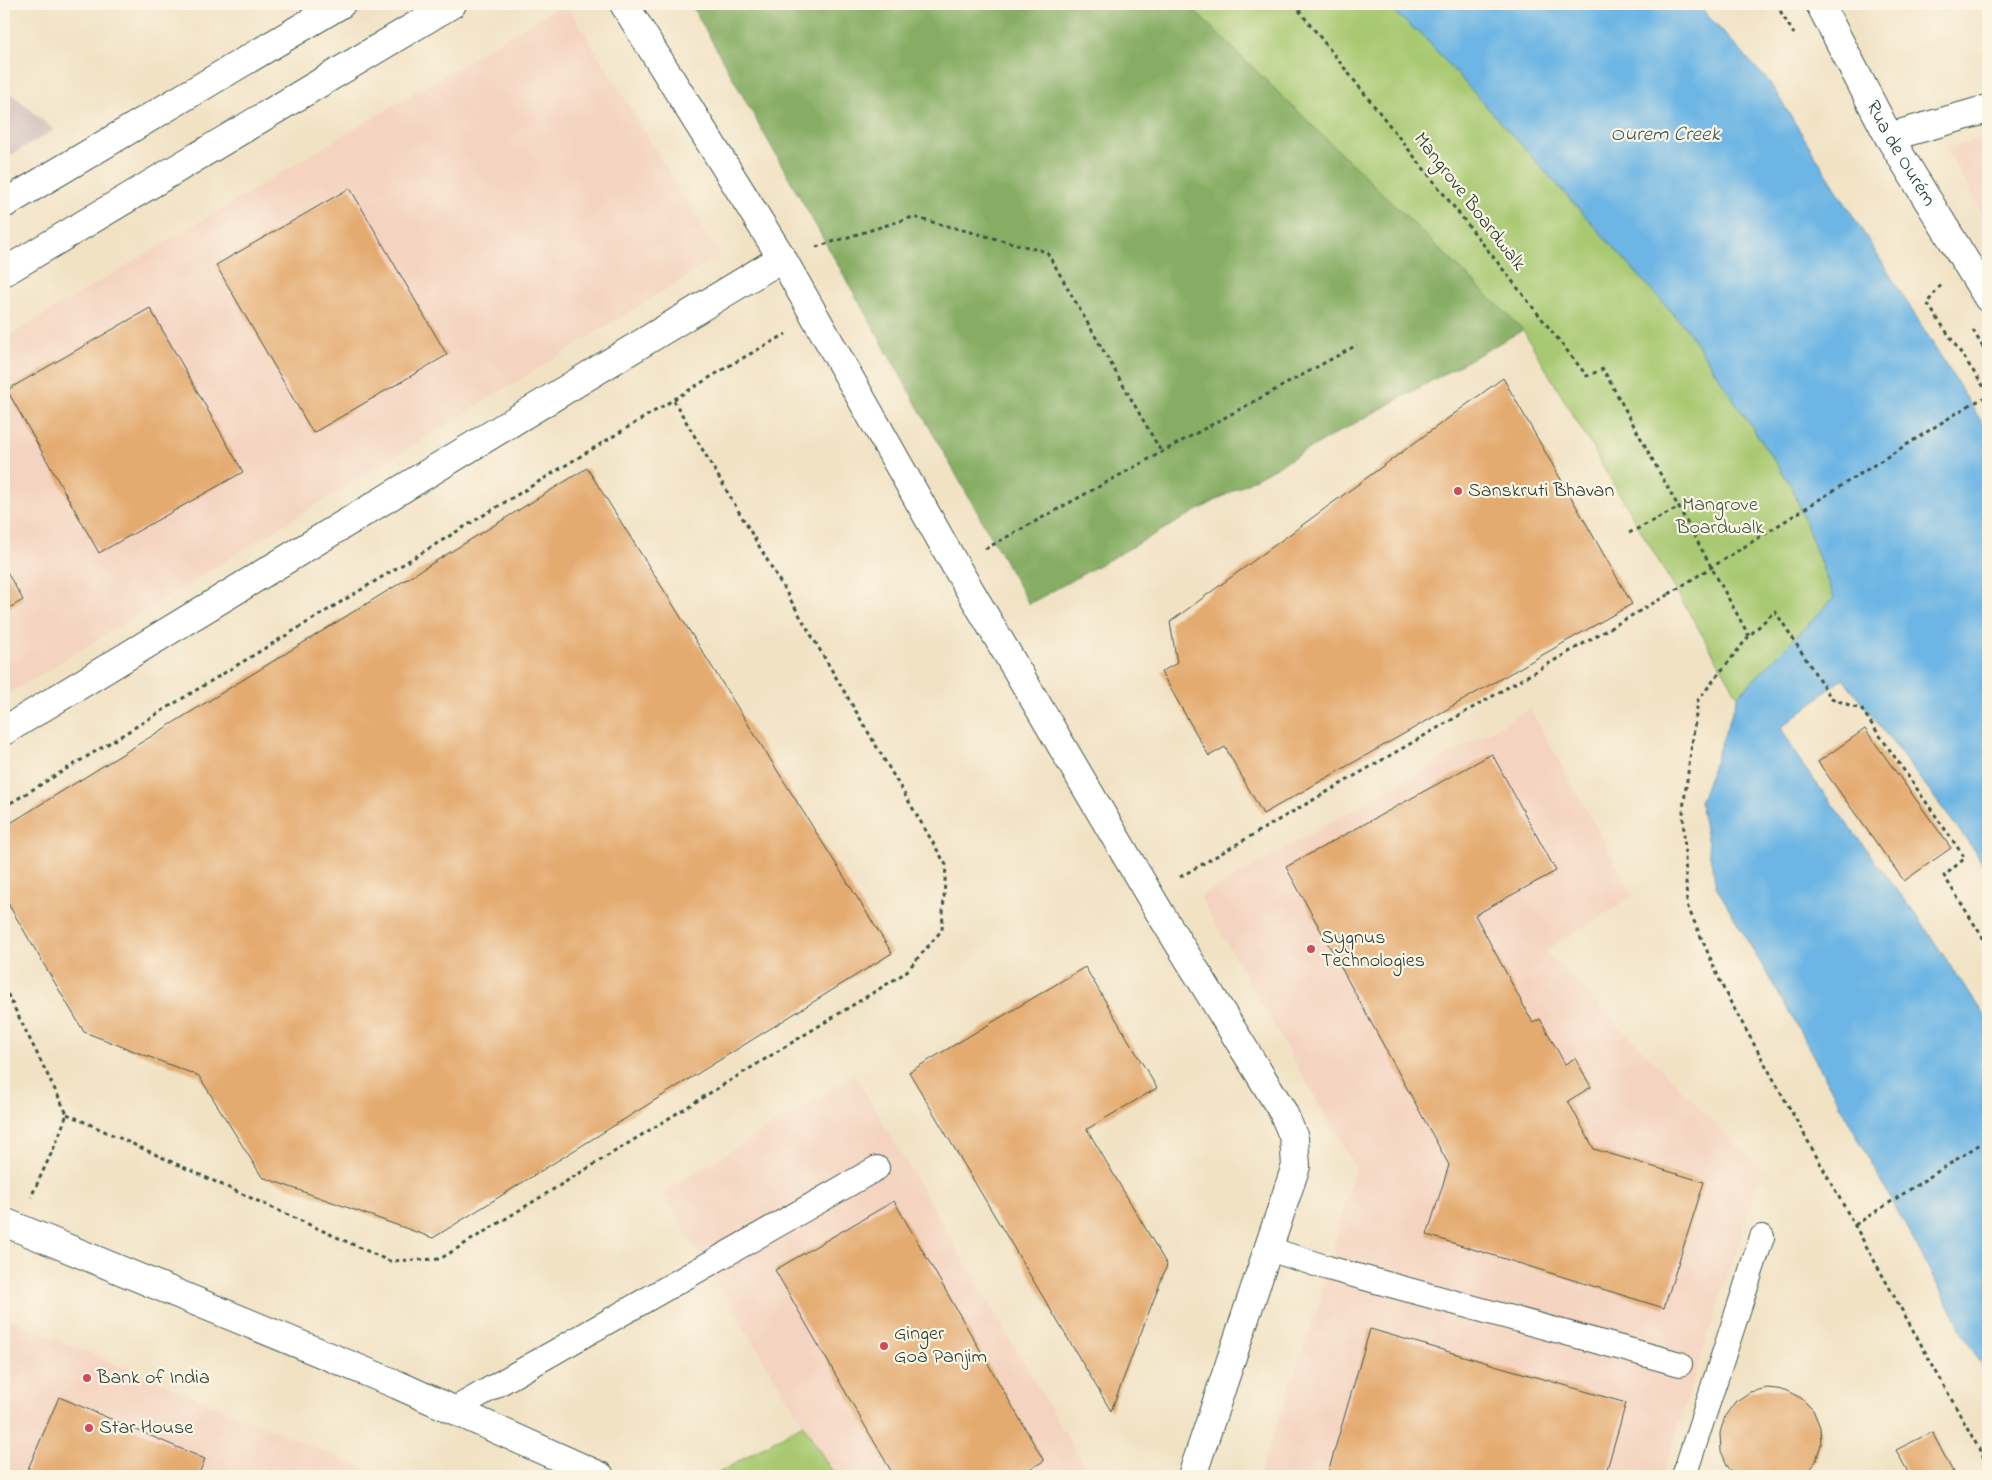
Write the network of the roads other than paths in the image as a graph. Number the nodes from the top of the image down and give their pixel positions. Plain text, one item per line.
1 (341, 4) edge
2 (452, 4) edge
3 (624, 4) edge
4 (1820, 4) edge
5 (414, 14) edge
6 (1988, 109) edge
7 (1889, 137) junction
8 (4, 204) edge
9 (782, 258) junction
10 (4, 272) edge
11 (1988, 298) edge
12 (4, 731) edge
13 (877, 1168) dead end
14 (10, 1224) edge
15 (1762, 1237) dead end
16 (1269, 1249) junction
17 (1680, 1364) dead end
18 (453, 1410) junction
19 (600, 1476) edge
20 (1192, 1476) edge
21 (1684, 1476) edge

1 - 8 street
2 - 5 street
3 - 9 street
4 - 7 street, Rua de Ourém
5 - 10 street
6 - 7 street
7 - 11 street, Rua de Ourém
9 - 12 street
9 - 16 street
13 - 18 lane
14 - 18 street
15 - 21 lane
16 - 17 lane
16 - 20 street
18 - 19 street

